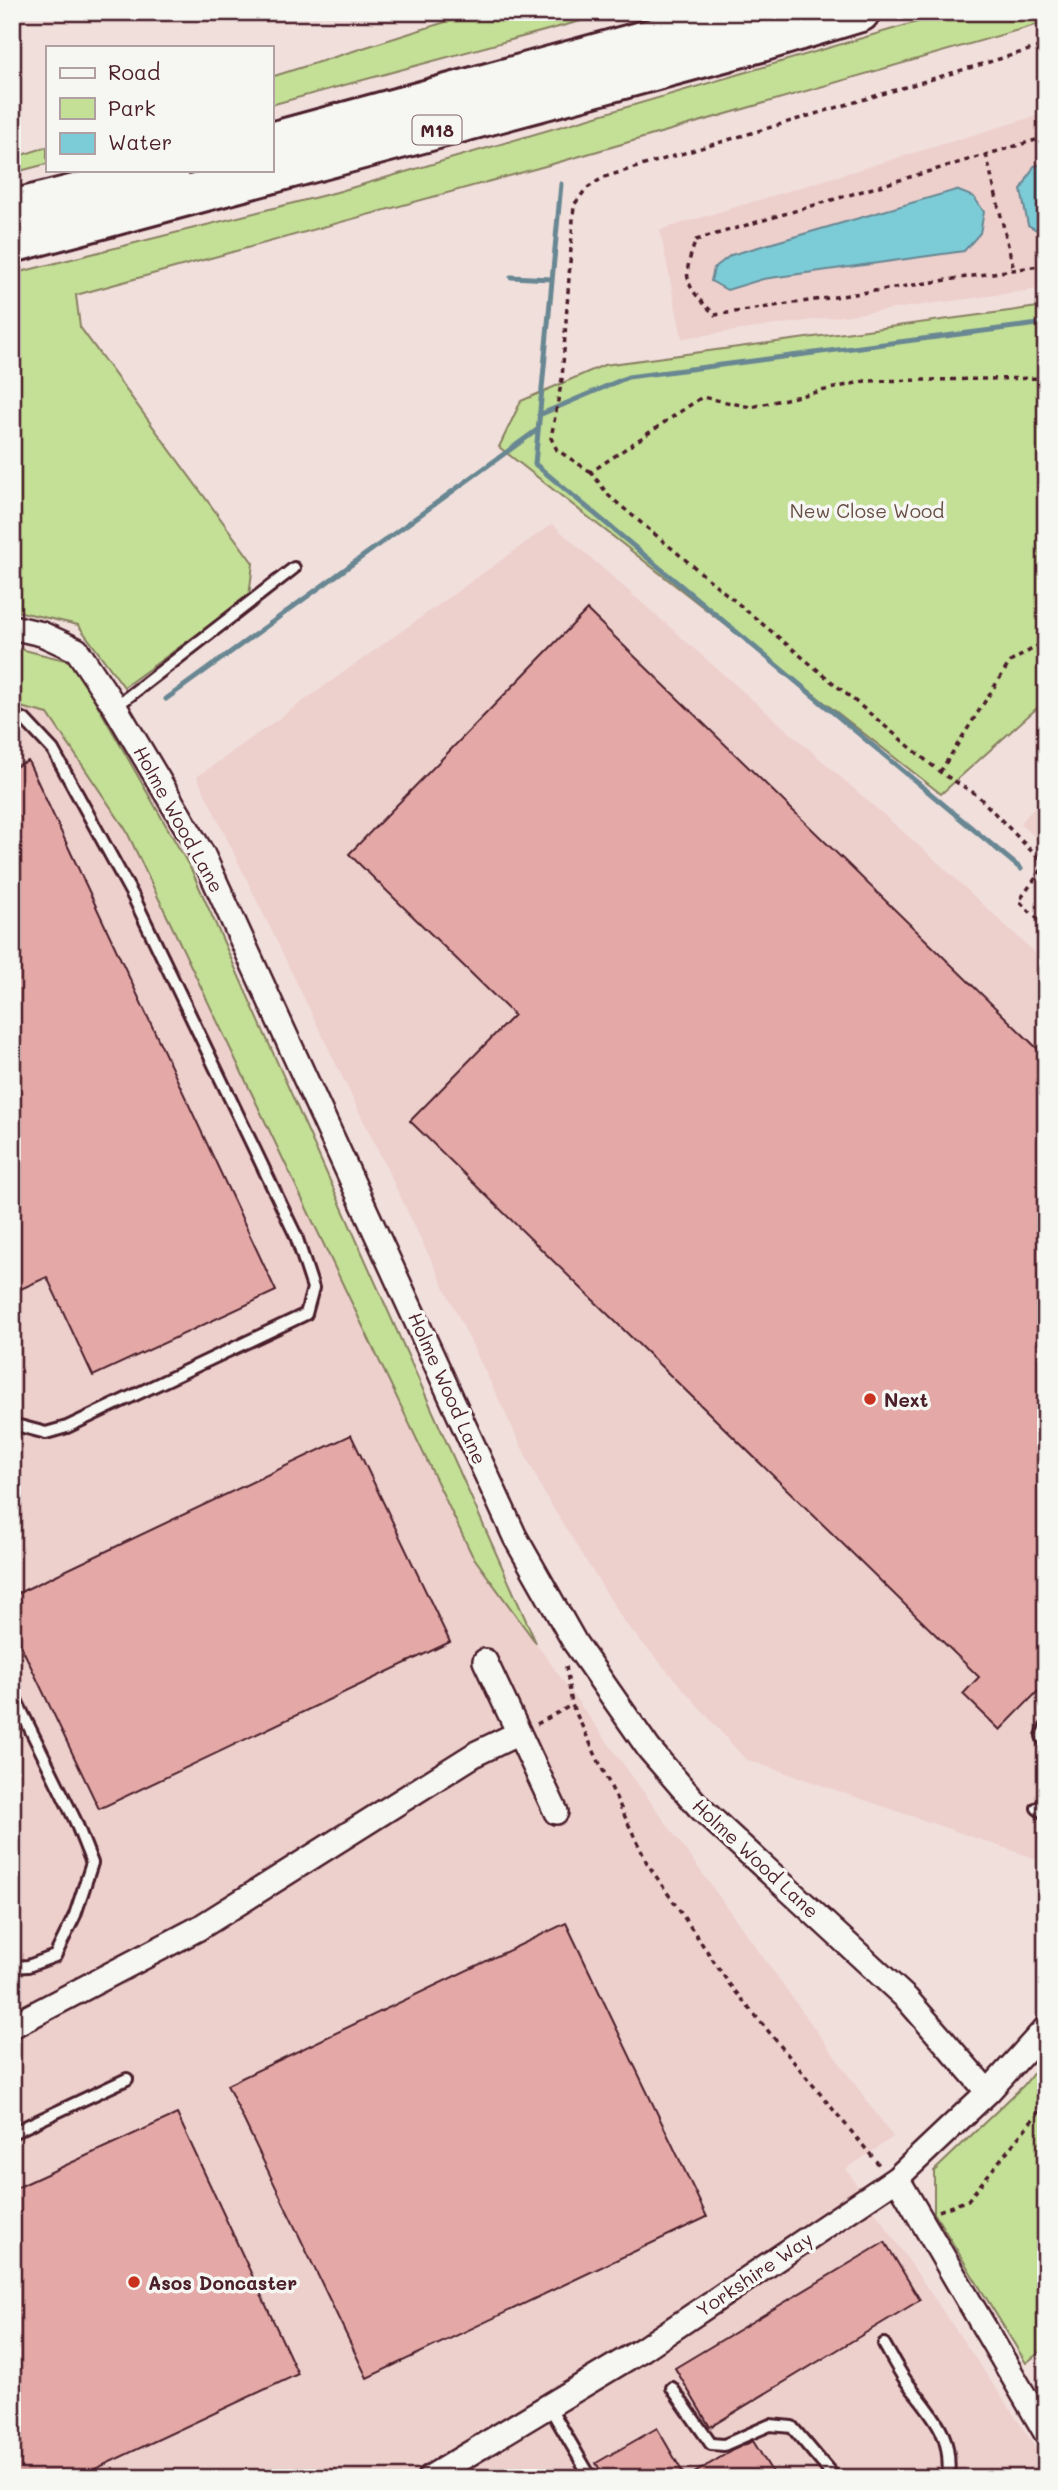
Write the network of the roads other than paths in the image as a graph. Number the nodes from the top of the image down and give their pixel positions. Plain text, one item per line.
1 (749, 12) edge
2 (859, 12) edge
3 (273, 141) edge
4 (162, 172) edge
5 (12, 210) edge
6 (12, 243) edge
7 (294, 568) dead end
8 (12, 627) edge
9 (116, 707) junction
10 (12, 715) edge
11 (12, 1424) edge
12 (485, 1661) dead end
13 (12, 1692) edge
14 (1046, 1727) edge
15 (519, 1733) junction
16 (1046, 1745) edge
17 (556, 1812) dead end
18 (12, 1967) edge
19 (12, 2026) edge
20 (1046, 2028) edge
21 (127, 2079) dead end
22 (988, 2092) junction
23 (12, 2133) edge
24 (897, 2178) junction
25 (884, 2344) dead end
26 (672, 2388) dead end
27 (549, 2406) junction
28 (1046, 2432) edge
29 (429, 2478) edge
30 (591, 2478) edge
31 (835, 2478) edge
32 (948, 2478) edge

1 - 3 highway, M18
2 - 6 highway, M18
4 - 5 highway
7 - 9 lane
8 - 9 street, Holme Wood Lane
9 - 22 street, Holme Wood Lane
10 - 11 lane
12 - 15 street
13 - 18 lane
14 - 16 lane
15 - 17 street
15 - 19 street
20 - 22 street, Yorkshire Way
21 - 23 lane
22 - 24 street, Yorkshire Way
24 - 27 street, Yorkshire Way
24 - 28 street
25 - 32 lane
26 - 31 lane
27 - 29 street, Yorkshire Way
27 - 30 lane

